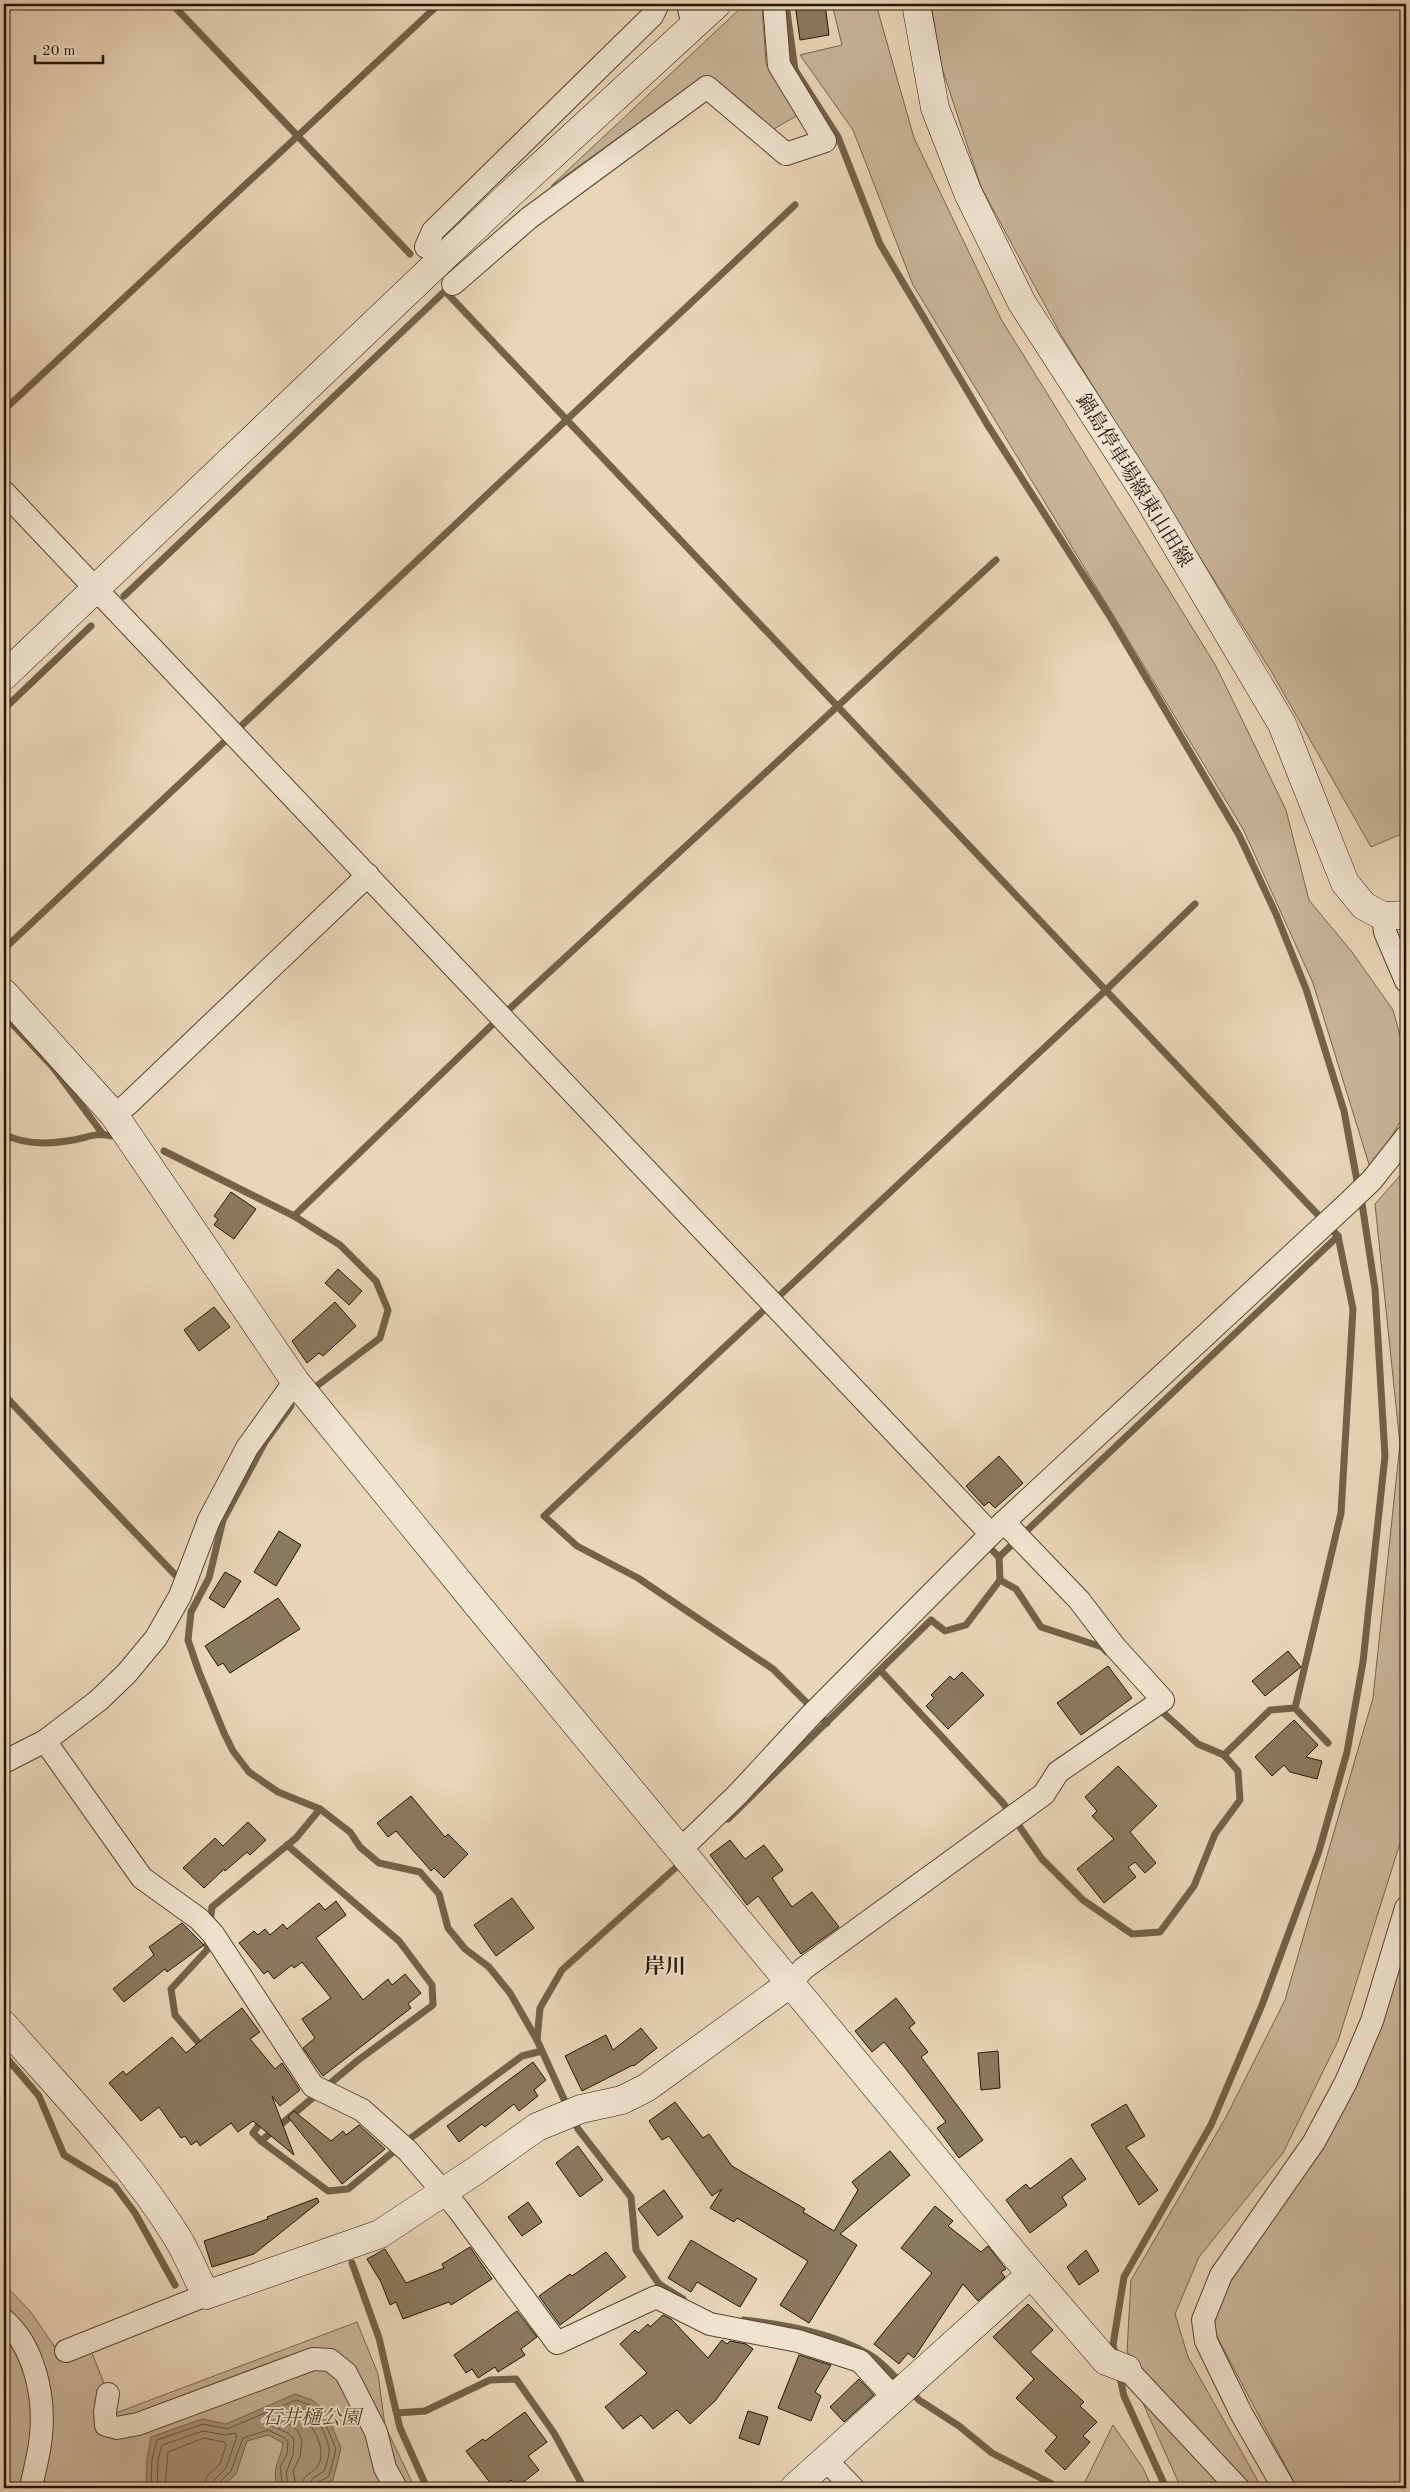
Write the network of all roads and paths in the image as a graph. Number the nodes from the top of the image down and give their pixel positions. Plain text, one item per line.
1 (658, 4) edge
2 (717, 4) edge
3 (774, 4) edge
4 (916, 4) edge
5 (690, 15) edge
6 (426, 247) dead end
7 (453, 284) dead end
8 (4, 492) edge
9 (95, 589) junction
10 (4, 676) edge
11 (362, 881) junction
12 (1399, 915) edge
13 (1406, 981) edge
14 (4, 993) edge
15 (114, 1115) junction
16 (1406, 1137) edge
17 (295, 1381) junction
18 (1002, 1536) junction
19 (45, 1741) junction
20 (4, 1762) edge
21 (686, 1857) junction
22 (1406, 1908) edge
23 (791, 1983) junction
24 (4, 2025) edge
25 (443, 2193) junction
26 (1031, 2274) junction
27 (206, 2295) junction
28 (4, 2320) edge
29 (66, 2350) dead end
30 (1116, 2365) joint
31 (903, 2389) junction
32 (108, 2394) dead end
33 (825, 2459) junction
34 (31, 2488) edge
35 (396, 2488) edge
36 (794, 2488) edge
37 (853, 2488) edge
38 (1238, 2488) edge
39 (1284, 2488) edge

1 - 6 street
2 - 5 street
3 - 7 street
4 - 12 street, 鍋島停車場線東山田線
5 - 9 street
8 - 9 street
9 - 10 street
9 - 11 street
11 - 15 street
11 - 18 street
12 - 13 street
14 - 15 street
15 - 17 street
16 - 18 street
17 - 19 street
17 - 21 street
18 - 21 street
18 - 23 street
19 - 20 street
19 - 25 street
21 - 23 street
22 - 39 street
23 - 25 street
23 - 26 street
24 - 27 street
25 - 27 street
25 - 31 street
26 - 30 street
26 - 31 street
27 - 29 street
28 - 34 street
30 - 38 street
31 - 33 street
32 - 35 street
33 - 36 street
33 - 37 street

